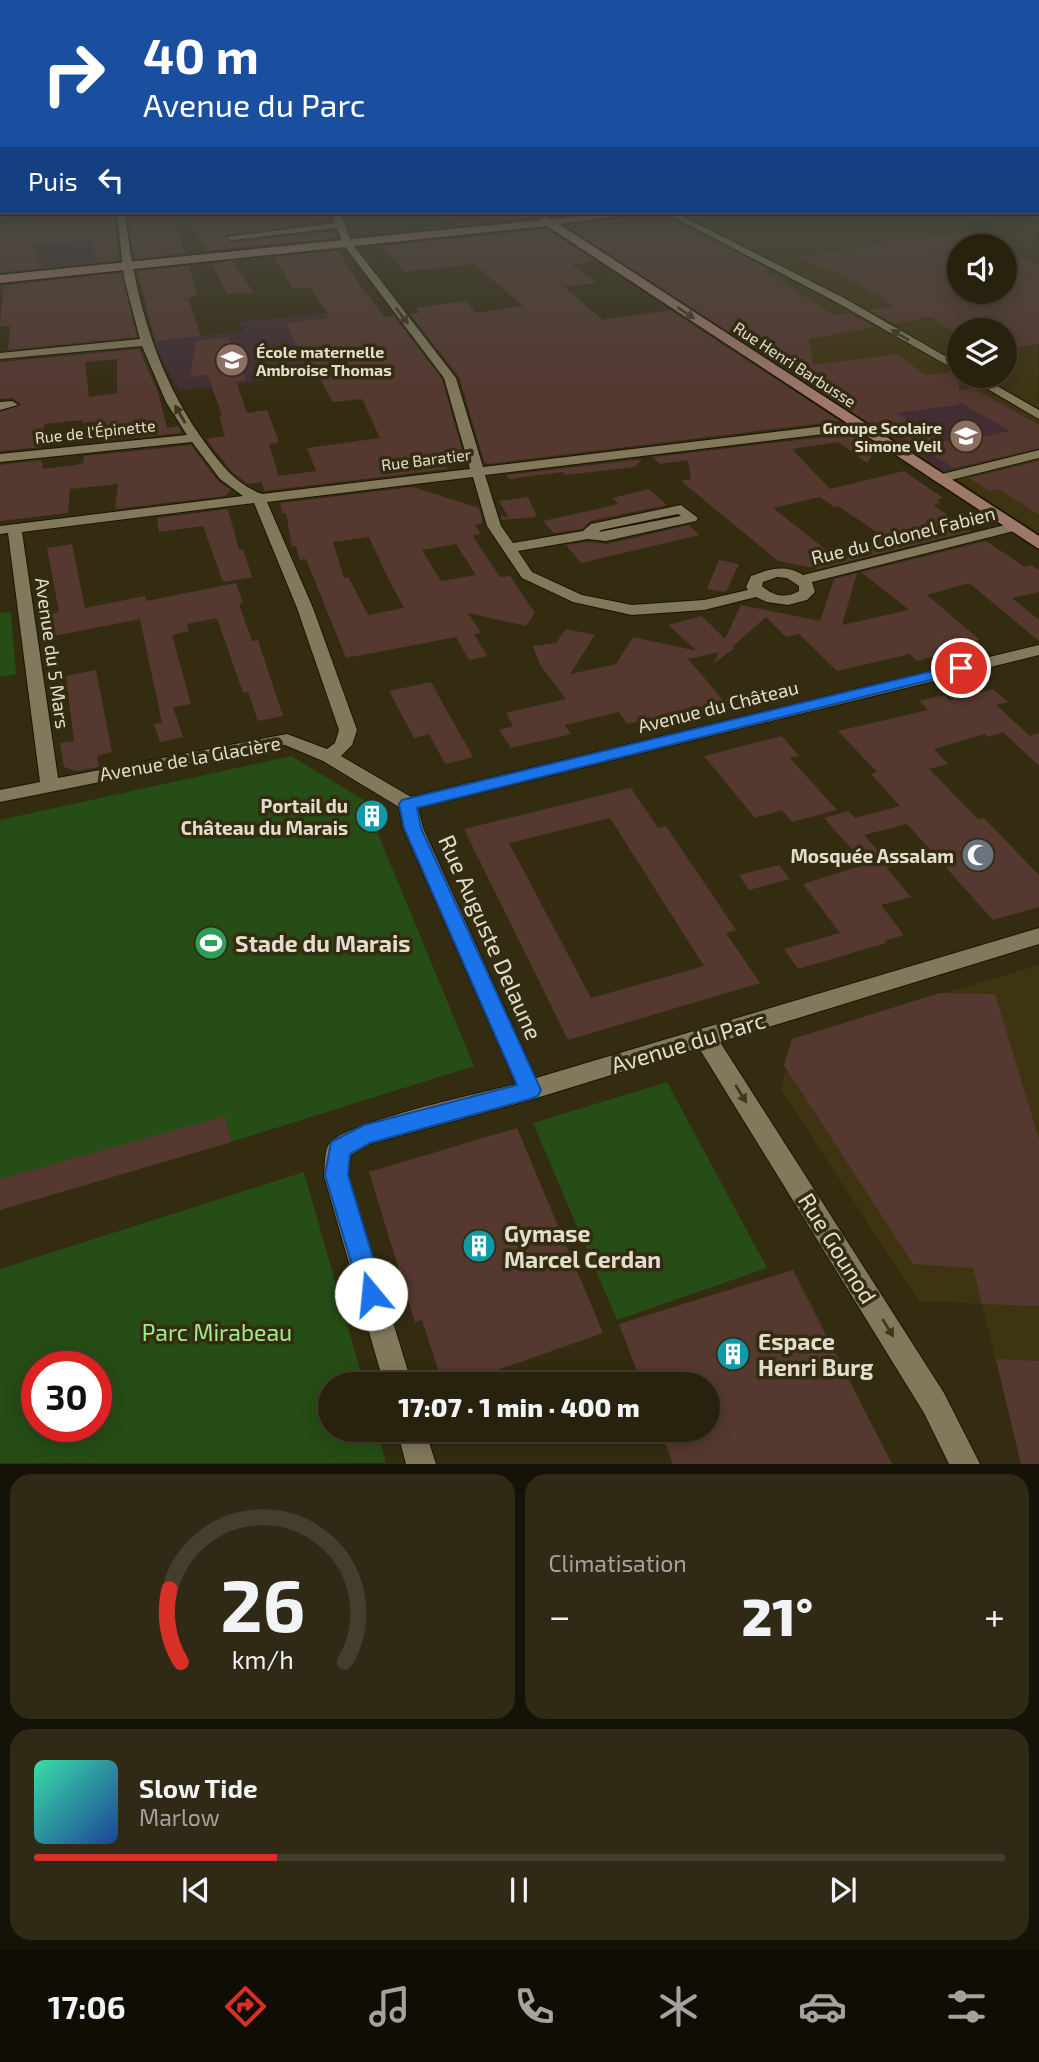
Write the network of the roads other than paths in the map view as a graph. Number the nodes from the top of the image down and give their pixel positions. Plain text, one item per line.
1 (127, 263) edge
2 (159, 263) edge
3 (362, 263) edge
4 (612, 263) edge
5 (768, 263) edge
6 (127, 267) junction
7 (0, 279) edge
8 (145, 342) junction
9 (0, 356) edge
10 (947, 362) edge
11 (992, 388) edge
12 (1039, 415) edge
13 (857, 426) junction
14 (194, 438) junction
15 (1039, 454) edge
16 (0, 458) edge
17 (476, 470) junction
18 (939, 479) junction
19 (257, 497) junction
20 (1013, 527) junction
21 (7, 529) edge
22 (588, 535) junction
23 (1039, 544) edge
24 (509, 548) junction
25 (803, 580) junction
26 (758, 592) junction
27 (1039, 650) edge
28 (329, 757) junction
29 (50, 785) junction
30 (0, 796) edge
31 (408, 804) junction
32 (1039, 936) edge
33 (704, 1037) junction
34 (530, 1090) junction
35 (394, 1372) edge
36 (415, 1442) edge
37 (421, 1464) edge
38 (964, 1464) edge

1 - 6 street
2 - 6 street
3 -> 17 street
4 -> 13 street, Rue Henri Barbusse
10 -> 5 street
6 - 7 street
6 - 8 street
8 - 9 street
14 -> 8 street
11 - 12 street
13 - 17 street, Rue Baratier
13 - 18 street, Rue Henri Barbusse
14 - 16 street, Rue de l'Épinette
14 - 19 street
15 - 18 street
17 - 19 street, Rue Baratier
17 - 24 street
18 - 20 street, Rue Henri Barbusse
19 - 21 street, Rue Baratier
19 - 28 street
20 - 23 street, Rue Henri Barbusse
20 - 25 street, Rue du Colonel Fabien
21 - 29 street, Avenue du 5 Mars
22 - 22 street
22 - 24 street
24 - 26 street
25 - 26 street
25 - 26 street
27 - 31 street, Avenue du Château
28 - 29 street, Avenue de la Glacière
28 - 31 street, Avenue de la Glacière
29 - 30 street, Avenue de la Glacière
31 - 34 street, Rue Auguste Delaune
32 - 33 street, Avenue du Parc
33 - 34 street, Avenue du Parc
33 -> 38 street, Rue Gounod
34 - 35 street, Avenue du Parc
36 - 37 street

